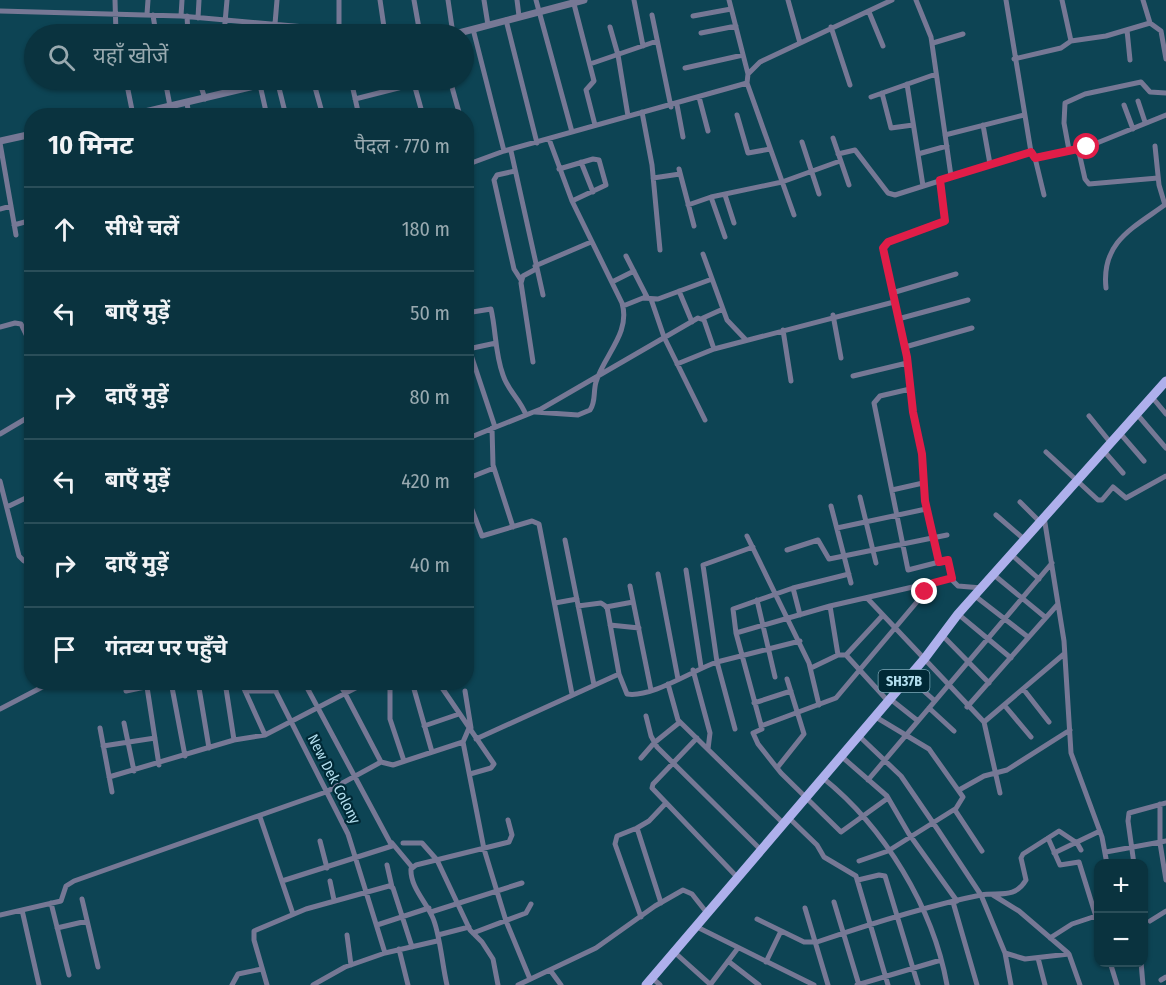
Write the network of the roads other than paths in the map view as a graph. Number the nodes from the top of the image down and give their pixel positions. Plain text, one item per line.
1 (115, 0) edge
2 (148, 0) edge
3 (182, 0) edge
4 (200, 0) edge
5 (227, 0) edge
6 (277, 0) edge
7 (339, 0) edge
8 (380, 0) edge
9 (414, 0) edge
10 (448, 0) edge
11 (484, 0) edge
12 (517, 0) edge
13 (536, 0) edge
14 (584, 0) edge
15 (634, 0) edge
16 (729, 0) edge
17 (788, 0) edge
18 (892, 0) edge
19 (916, 0) edge
20 (1006, 0) edge
21 (1062, 0) edge
22 (1143, 0) edge
23 (884, 2) edge
24 (570, 3) edge
25 (731, 9) junction
26 (0, 11) edge
27 (539, 11) junction
28 (868, 12) junction
29 (114, 14) junction
30 (150, 14) junction
31 (652, 15) dead end
32 (184, 16) junction
33 (519, 16) junction
34 (693, 16) dead end
35 (198, 18) junction
36 (506, 20) junction
37 (226, 21) junction
38 (240, 21) junction
39 (1150, 23) junction
40 (115, 24) edge
41 (153, 24) edge
42 (186, 24) edge
43 (226, 24) edge
44 (241, 24) edge
45 (272, 24) joint
46 (339, 24) edge
47 (384, 24) edge
48 (418, 24) edge
49 (452, 24) edge
50 (488, 25) junction
51 (736, 26) junction
52 (610, 27) dead end
53 (831, 27) junction
54 (474, 29) edge
55 (1127, 30) junction
56 (474, 33) edge
57 (701, 33) dead end
58 (963, 34) dead end
59 (657, 41) junction
60 (1071, 41) junction
61 (800, 43) junction
62 (933, 43) junction
63 (643, 46) junction
64 (883, 46) dead end
65 (618, 55) junction
66 (743, 55) junction
67 (1014, 59) junction
68 (1166, 59) edge
69 (1130, 60) dead end
70 (590, 64) junction
71 (685, 68) dead end
72 (748, 74) junction
73 (936, 74) junction
74 (747, 83) junction
75 (908, 84) junction
76 (850, 85) dead end
77 (128, 90) edge
78 (167, 90) edge
79 (202, 90) edge
80 (237, 90) edge
81 (259, 90) edge
82 (280, 90) edge
83 (316, 90) edge
84 (353, 90) edge
85 (386, 90) edge
86 (416, 90) edge
87 (453, 90) edge
88 (231, 92) joint
89 (882, 93) junction
90 (1166, 93) edge
91 (699, 97) junction
92 (871, 97) dead end
93 (205, 99) junction
94 (355, 99) junction
95 (1138, 101) dead end
96 (187, 103) junction
97 (1124, 105) dead end
98 (170, 106) junction
99 (674, 106) junction
100 (132, 108) edge
101 (162, 108) edge
102 (188, 108) edge
103 (265, 108) edge
104 (284, 108) edge
105 (321, 108) edge
106 (357, 108) edge
107 (421, 108) edge
108 (458, 108) edge
109 (642, 112) junction
110 (1024, 115) junction
111 (1166, 115) edge
112 (628, 116) junction
113 (737, 116) dead end
114 (1145, 122) junction
115 (595, 125) junction
116 (913, 125) junction
117 (983, 125) junction
118 (1133, 129) junction
119 (708, 131) dead end
120 (572, 132) junction
121 (945, 135) junction
122 (24, 136) edge
123 (683, 137) dead end
124 (833, 138) dead end
125 (549, 139) junction
126 (0, 142) edge
127 (802, 142) dead end
128 (537, 143) junction
129 (947, 146) junction
130 (1155, 146) dead end
131 (1078, 148) junction
132 (770, 149) junction
133 (1069, 150) junction
134 (504, 151) junction
135 (511, 151) junction
136 (1031, 152) junction
137 (838, 154) junction
138 (918, 154) junction
139 (1035, 158) junction
140 (840, 161) junction
141 (474, 162) edge
142 (581, 162) junction
143 (990, 164) junction
144 (559, 169) junction
145 (515, 171) junction
146 (812, 172) junction
147 (951, 176) junction
148 (653, 178) junction
149 (1158, 178) junction
150 (940, 180) junction
151 (782, 182) junction
152 (849, 185) dead end
153 (923, 186) junction
154 (593, 192) junction
155 (819, 194) dead end
156 (725, 195) junction
157 (1044, 195) dead end
158 (711, 197) junction
159 (572, 201) junction
160 (1166, 204) edge
161 (11, 206) junction
162 (688, 206) junction
163 (0, 209) edge
164 (794, 215) dead end
165 (24, 222) edge
166 (734, 223) dead end
167 (14, 225) junction
168 (694, 226) dead end
169 (16, 235) dead end
170 (725, 237) dead end
171 (591, 242) junction
172 (660, 250) dead end
173 (703, 254) dead end
174 (626, 256) dead end
175 (535, 267) junction
176 (634, 271) junction
177 (956, 274) dead end
178 (521, 279) junction
179 (712, 279) junction
180 (612, 282) junction
181 (1106, 288) dead end
182 (680, 291) junction
183 (892, 294) junction
184 (543, 295) dead end
185 (649, 298) junction
186 (968, 300) dead end
187 (894, 302) junction
188 (623, 306) junction
189 (723, 309) junction
190 (474, 311) edge
191 (833, 315) junction
192 (703, 318) junction
193 (898, 319) junction
194 (692, 322) junction
195 (0, 327) edge
196 (972, 328) dead end
197 (24, 330) edge
198 (783, 330) junction
199 (664, 337) junction
200 (746, 340) junction
201 (496, 343) junction
202 (905, 347) junction
203 (474, 348) edge
204 (714, 349) junction
205 (841, 358) dead end
206 (533, 362) dead end
207 (907, 363) junction
208 (677, 364) junction
209 (474, 368) edge
210 (599, 374) junction
211 (853, 376) dead end
212 (791, 381) dead end
213 (1166, 381) edge
214 (910, 388) junction
215 (1152, 397) junction
216 (535, 412) junction
217 (1136, 413) junction
218 (1166, 414) edge
219 (526, 415) junction
220 (1089, 416) dead end
221 (24, 420) edge
222 (705, 420) dead end
223 (494, 428) junction
224 (1119, 432) junction
225 (0, 434) edge
226 (474, 436) edge
227 (1110, 442) junction
228 (1166, 448) edge
229 (1103, 450) junction
230 (1046, 452) dead end
231 (1144, 461) dead end
232 (494, 468) junction
233 (1123, 473) dead end
234 (474, 476) edge
235 (1166, 476) edge
236 (0, 481) edge
237 (1076, 481) junction
238 (923, 483) junction
239 (892, 490) junction
240 (860, 497) dead end
241 (24, 499) edge
242 (1020, 502) dead end
243 (831, 506) dead end
244 (7, 507) junction
245 (926, 509) junction
246 (474, 515) edge
247 (897, 515) junction
248 (996, 515) dead end
249 (1042, 520) junction
250 (867, 522) junction
251 (513, 527) junction
252 (837, 528) junction
253 (947, 535) dead end
254 (747, 536) dead end
255 (933, 538) junction
256 (565, 540) dead end
257 (1025, 540) junction
258 (903, 545) junction
259 (753, 548) junction
260 (787, 550) dead end
261 (873, 550) junction
262 (1012, 555) junction
263 (844, 556) junction
264 (24, 561) edge
265 (939, 562) junction
266 (876, 563) dead end
267 (1052, 563) junction
268 (686, 570) dead end
269 (658, 574) dead end
270 (849, 574) junction
271 (994, 575) junction
272 (951, 579) junction
273 (1039, 579) junction
274 (851, 583) dead end
275 (933, 583) junction
276 (630, 586) dead end
277 (793, 588) junction
278 (982, 588) junction
279 (776, 594) junction
280 (975, 596) junction
281 (867, 598) junction
282 (1023, 598) junction
283 (757, 600) junction
284 (633, 602) junction
285 (555, 603) junction
286 (577, 603) junction
287 (1058, 604) junction
288 (830, 606) junction
289 (606, 607) junction
290 (958, 614) junction
291 (800, 615) junction
292 (883, 615) junction
293 (1045, 617) junction
294 (789, 619) junction
295 (1003, 620) junction
296 (763, 625) junction
297 (610, 626) junction
298 (895, 627) junction
299 (639, 628) junction
300 (736, 633) junction
301 (942, 635) junction
302 (1028, 637) junction
303 (987, 638) junction
304 (800, 641) junction
305 (769, 648) junction
306 (742, 654) junction
307 (1064, 654) junction
308 (838, 655) junction
309 (846, 655) junction
310 (925, 658) junction
311 (1011, 658) junction
312 (968, 661) junction
313 (717, 662) junction
314 (701, 667) junction
315 (811, 668) junction
316 (859, 668) junction
317 (693, 670) junction
318 (619, 674) junction
319 (775, 677) dead end
320 (908, 677) junction
321 (678, 679) junction
322 (787, 679) dead end
323 (989, 683) junction
324 (668, 684) junction
325 (594, 685) junction
326 (948, 685) junction
327 (36, 690) edge
328 (131, 690) edge
329 (147, 690) edge
330 (172, 690) edge
331 (199, 690) edge
332 (226, 690) edge
333 (308, 690) edge
334 (342, 690) edge
335 (352, 690) edge
336 (390, 690) edge
337 (414, 690) edge
338 (443, 690) edge
339 (651, 690) junction
340 (1024, 690) junction
341 (126, 691) dead end
342 (245, 691) joint
343 (276, 691) joint
344 (465, 691) dead end
345 (791, 691) junction
346 (344, 694) junction
347 (572, 694) junction
348 (888, 699) junction
349 (935, 701) junction
350 (754, 703) junction
351 (819, 705) junction
352 (1005, 706) junction
353 (967, 707) junction
354 (318, 708) junction
355 (929, 708) junction
356 (0, 709) edge
357 (797, 712) junction
358 (459, 714) junction
359 (646, 716) dead end
360 (874, 716) junction
361 (918, 721) junction
362 (292, 722) junction
363 (680, 722) junction
364 (984, 722) junction
365 (1049, 722) dead end
366 (124, 723) dead end
367 (424, 726) junction
368 (761, 726) junction
369 (100, 728) dead end
370 (735, 729) dead end
371 (470, 730) junction
372 (1070, 730) junction
373 (954, 731) dead end
374 (906, 734) junction
375 (265, 735) junction
376 (858, 735) junction
377 (1031, 737) dead end
378 (155, 738) junction
379 (697, 738) junction
380 (476, 739) junction
381 (234, 740) junction
382 (128, 742) junction
383 (463, 742) junction
384 (654, 743) junction
385 (103, 746) junction
386 (209, 748) junction
387 (708, 749) junction
388 (432, 752) junction
389 (840, 755) junction
390 (184, 756) junction
391 (641, 758) dead end
392 (883, 759) junction
393 (404, 761) junction
394 (381, 762) junction
395 (673, 763) junction
396 (159, 765) junction
397 (777, 768) junction
398 (134, 771) junction
399 (470, 774) junction
400 (995, 774) junction
401 (110, 777) junction
402 (354, 777) junction
403 (822, 777) junction
404 (868, 780) junction
405 (959, 790) junction
406 (112, 792) dead end
407 (326, 792) junction
408 (1000, 793) dead end
409 (805, 796) junction
410 (888, 798) junction
411 (666, 803) junction
412 (1163, 803) edge
413 (955, 808) junction
414 (864, 816) junction
415 (260, 817) junction
416 (508, 820) dead end
417 (786, 820) junction
418 (933, 822) junction
419 (637, 828) junction
420 (1100, 831) junction
421 (911, 837) junction
422 (1048, 838) junction
423 (320, 841) dead end
424 (1163, 842) edge
425 (392, 843) junction
426 (403, 843) dead end
427 (1077, 843) junction
428 (1131, 846) junction
429 (484, 849) junction
430 (761, 850) junction
431 (1081, 850) dead end
432 (888, 851) junction
433 (982, 851) dead end
434 (1106, 852) junction
435 (1054, 853) junction
436 (357, 859) junction
437 (1107, 859) edge
438 (1133, 859) edge
439 (437, 860) junction
440 (859, 861) dead end
441 (387, 865) dead end
442 (412, 867) junction
443 (327, 868) junction
444 (738, 878) junction
445 (858, 880) junction
446 (1166, 880) edge
447 (282, 881) junction
448 (330, 881) dead end
449 (522, 884) dead end
450 (392, 887) junction
451 (497, 890) junction
452 (366, 891) junction
453 (991, 894) junction
454 (981, 895) junction
455 (82, 899) dead end
456 (334, 900) junction
457 (834, 902) dead end
458 (955, 902) junction
459 (51, 903) junction
460 (459, 903) junction
461 (661, 903) junction
462 (531, 904) dead end
463 (805, 908) dead end
464 (924, 909) junction
465 (22, 910) junction
466 (430, 910) junction
467 (1166, 911) edge
468 (1095, 913) edge
469 (294, 914) junction
470 (707, 914) junction
471 (0, 915) edge
472 (402, 917) junction
473 (640, 917) junction
474 (1094, 917) edge
475 (898, 918) junction
476 (757, 919) dead end
477 (506, 920) junction
478 (87, 921) junction
479 (1150, 921) dead end
480 (377, 925) junction
481 (695, 926) junction
482 (871, 926) junction
483 (469, 927) junction
484 (57, 928) junction
485 (781, 931) junction
486 (473, 933) junction
487 (843, 933) junction
488 (346, 935) dead end
489 (438, 938) junction
490 (1050, 938) junction
491 (817, 942) junction
492 (412, 946) junction
493 (738, 948) junction
494 (399, 949) junction
495 (673, 951) junction
496 (385, 952) junction
497 (1005, 953) junction
498 (1069, 954) junction
499 (1038, 958) junction
500 (941, 960) junction
501 (728, 961) junction
502 (766, 962) junction
503 (351, 965) junction
504 (98, 967) dead end
505 (1111, 967) edge
506 (1141, 967) edge
507 (912, 968) junction
508 (262, 969) junction
509 (550, 970) junction
510 (69, 975) dead end
511 (886, 977) junction
512 (799, 978) junction
513 (530, 980) junction
514 (649, 981) edge
515 (39, 985) edge
516 (232, 985) edge
517 (267, 985) edge
518 (313, 985) edge
519 (408, 985) edge
520 (447, 985) edge
521 (498, 985) edge
522 (518, 985) edge
523 (561, 985) edge
524 (660, 985) edge
525 (710, 985) edge
526 (759, 985) edge
527 (793, 985) edge
528 (814, 985) edge
529 (828, 985) edge
530 (858, 985) edge
531 (888, 985) edge
532 (918, 985) edge
533 (947, 985) edge
534 (977, 985) edge
535 (1011, 985) edge
536 (1045, 985) edge
537 (1080, 985) edge
538 (1117, 985) edge
539 (1143, 985) edge

1 - 29 street
2 - 30 street
3 - 32 street
4 - 35 street
5 - 37 street
6 - 45 street
7 - 46 street
8 - 47 street
9 - 48 street
10 - 49 street
11 - 50 street
12 - 33 street
13 - 27 street
14 - 24 street
15 - 63 street
16 - 25 street
17 - 61 street
18 - 23 street
19 - 62 street
20 - 67 street
21 - 60 street
22 - 39 street
23 - 28 street
24 - 27 street
24 - 70 street
25 - 34 street
25 - 51 street
26 - 29 street
27 - 33 street
27 - 120 street
28 - 53 street
28 - 64 street
29 - 30 street
29 - 40 street
30 - 32 street
30 - 41 street
31 - 59 street
32 - 35 street
32 - 42 street
33 - 36 street
35 - 37 street
36 - 50 street
36 - 128 street
37 - 38 street
37 - 43 street
38 - 44 street
38 - 45 street
39 - 55 street
39 - 68 street
50 - 54 street
51 - 57 street
51 - 66 street
52 - 65 street
53 - 61 street
53 - 76 street
55 - 60 street
55 - 69 street
56 - 134 street
58 - 62 street
59 - 63 street
59 - 99 street
60 - 67 street
61 - 72 street
62 - 73 street
63 - 65 street
65 - 70 street
65 - 112 street
66 - 71 street
66 - 72 street
67 - 110 street
70 - 115 street
72 - 74 street
73 - 75 street
73 - 121 street
74 - 91 street
74 - 132 street
75 - 89 street
75 - 116 street
77 - 100 street
78 - 98 street
79 - 93 street
80 - 88 street
81 - 103 street
82 - 104 street
83 - 105 street
84 - 94 street
85 - 94 street
86 - 107 street
87 - 108 street
88 - 93 street
89 - 92 street
89 - 116 street
90 - 133 street
91 - 99 street
91 - 119 street
93 - 96 street
94 - 106 street
95 - 114 street
96 - 98 street
96 - 102 street
97 - 118 street
98 - 101 street
99 - 109 street
99 - 123 street
109 - 112 street
109 - 148 street
110 - 117 street
110 - 136 street
111 - 114 street
112 - 115 street
113 - 132 street
114 - 118 street
115 - 120 street
116 - 138 street
117 - 121 street
117 - 143 street
118 - 131 street
120 - 125 street
121 - 129 street
122 - 126 street
124 - 137 street
125 - 128 street
125 - 144 street
126 - 161 street
127 - 146 street
128 - 135 street
129 - 138 street
129 - 147 street
130 - 149 street
131 - 133 street
131 - 149 street
132 - 151 street
133 - 139 street
134 - 135 street
134 - 141 street
135 - 145 street
136 - 139 street
136 - 143 street
137 - 140 street
137 - 153 street
138 - 153 street
139 - 157 street
140 - 146 street
140 - 152 street
142 - 144 street
142 - 154 street
142 - 154 street
143 - 147 street
144 - 159 street
145 - 175 street
145 - 178 street
146 - 151 street
146 - 155 street
147 - 150 street
148 - 162 street
148 - 172 street
149 - 160 street
150 - 153 street
150 - 183 street
151 - 156 street
151 - 164 street
154 - 159 street
156 - 158 street
156 - 166 street
158 - 162 street
158 - 170 street
159 - 171 street
160 - 181 street
161 - 163 street
161 - 167 street
162 - 168 street
165 - 167 street
167 - 169 street
171 - 175 street
171 - 180 street
173 - 179 street
174 - 176 street
175 - 178 street
175 - 184 street
176 - 180 street
176 - 185 street
177 - 183 street
178 - 206 street
179 - 182 street
179 - 189 street
180 - 188 street
182 - 185 street
182 - 194 street
183 - 187 street
185 - 188 street
185 - 199 street
186 - 193 street
187 - 191 street
187 - 193 street
188 - 210 street
189 - 192 street
189 - 200 street
190 - 201 street
191 - 198 street
191 - 205 street
192 - 194 street
192 - 204 street
193 - 202 street
194 - 199 street
195 - 197 street
196 - 202 street
198 - 200 street
198 - 212 street
199 - 208 street
199 - 210 street
200 - 204 street
201 - 203 street
201 - 219 street
202 - 207 street
204 - 208 street
207 - 211 street
207 - 214 street
208 - 222 street
209 - 223 street
210 - 216 street
210 - 216 street
213 - 215 main road, SH37B
214 - 238 street
214 - 239 street
215 - 217 main road, SH37B
215 - 218 street
216 - 219 street
217 - 224 main road, SH37B
217 - 228 street
219 - 223 street
220 - 227 street
221 - 225 street
223 - 226 street
223 - 232 street
224 - 227 main road, SH37B
224 - 231 street
227 - 229 main road, SH37B
229 - 233 street
229 - 237 main road, SH37B
230 - 237 street
232 - 234 street
232 - 251 street
235 - 237 street
236 - 244 street
237 - 249 main road, SH37B
238 - 239 street
238 - 245 street
239 - 247 street
240 - 250 street
241 - 244 street
242 - 249 street
243 - 252 street
244 - 264 street
245 - 247 street
245 - 255 street
246 - 251 street
247 - 250 street
247 - 258 street
248 - 257 street
249 - 257 main road, SH37B
249 - 267 street
250 - 252 street
250 - 261 street
251 - 285 street
252 - 263 street
253 - 255 street
254 - 259 street
255 - 258 street
255 - 265 street
256 - 286 street
257 - 262 main road, SH37B
258 - 261 street
258 - 265 street
259 - 279 street
259 - 313 street
260 - 263 street
261 - 263 street
261 - 266 street
262 - 271 main road, SH37B
262 - 273 street
263 - 270 street
265 - 272 street
267 - 273 street
267 - 287 street
268 - 314 street
269 - 321 street
270 - 274 street
270 - 277 street
271 - 278 main road, SH37B
271 - 282 street
272 - 275 street
272 - 278 street
273 - 282 street
275 - 281 street
275 - 298 street
276 - 284 street
277 - 279 street
277 - 291 street
278 - 280 main road, SH37B
279 - 283 street
279 - 294 street
280 - 290 main road, SH37B
280 - 295 street
281 - 288 street
281 - 292 street
282 - 293 street
282 - 295 street
283 - 296 street
283 - 300 street
284 - 289 street
284 - 299 street
285 - 286 street
285 - 347 street
286 - 289 street
286 - 325 street
287 - 293 street
287 - 307 street
288 - 291 street
288 - 308 street
289 - 297 street
290 - 301 main road, SH37B
290 - 303 street
291 - 294 street
292 - 298 street
292 - 309 street
293 - 302 street
294 - 296 street
294 - 304 street
295 - 302 street
295 - 303 street
296 - 300 street
296 - 305 street
297 - 299 street
297 - 318 street
298 - 310 street
298 - 316 street
299 - 339 street
300 - 306 street
301 - 310 main road, SH37B
301 - 312 street
302 - 311 street
303 - 311 street
303 - 312 street
304 - 305 street
304 - 315 street
305 - 306 street
305 - 319 street
306 - 313 street
306 - 350 street
307 - 340 street
307 - 372 street
308 - 309 street
308 - 315 street
309 - 316 street
310 - 320 main road, SH37B
310 - 326 street
311 - 323 street
312 - 323 street
312 - 326 street
313 - 314 street
313 - 370 street
314 - 317 street
315 - 351 street
316 - 348 street
316 - 351 street
317 - 321 street
317 - 387 street
318 - 325 street
318 - 339 street
320 - 348 main road, SH37B
320 - 349 street
321 - 324 street
322 - 345 street
323 - 353 street
324 - 339 street
324 - 363 street
325 - 347 street
326 - 349 street
326 - 353 street
327 - 356 street
328 - 341 street
329 - 378 street
330 - 390 street
331 - 386 street
332 - 381 street
333 - 354 street
334 - 346 street
335 - 346 street
336 - 393 street
337 - 367 street
338 - 358 street
340 - 352 street
340 - 365 street
342 - 343 street
342 - 375 street
343 - 362 street, New Dek Colony
344 - 371 street
345 - 350 street
345 - 357 street
346 - 354 street
346 - 394 street
347 - 380 street
348 - 360 main road, SH37B
348 - 361 street
349 - 355 street
350 - 368 street
351 - 357 street
352 - 364 street
352 - 377 street
353 - 364 street
354 - 362 street
354 - 402 street
355 - 361 street
355 - 373 street
357 - 368 street
357 - 397 street
358 - 367 street
358 - 371 street
359 - 384 street
360 - 374 street
360 - 376 main road, SH37B
361 - 374 street
362 - 375 street
362 - 407 street, New Dek Colony
363 - 379 street
363 - 384 street
364 - 400 street
366 - 382 street
367 - 388 street
368 - 397 street
369 - 385 street
371 - 380 street
371 - 383 street
372 - 400 street
372 - 420 street
374 - 392 street
374 - 405 street
375 - 381 street
376 - 389 main road, SH37B
376 - 392 street
378 - 382 street
378 - 396 street
379 - 387 street
379 - 395 street
380 - 399 street
381 - 386 street
382 - 385 street
382 - 398 street
383 - 388 street
383 - 399 street
384 - 391 street
384 - 395 street
385 - 401 street
386 - 390 street
387 - 417 street
388 - 393 street
389 - 403 main road, SH37B
389 - 404 street
390 - 396 street
392 - 404 street
392 - 418 street
393 - 394 street
394 - 402 street
395 - 411 street
395 - 430 street
396 - 398 street
397 - 409 street
398 - 401 street
399 - 429 street
400 - 405 street
400 - 408 street
401 - 406 street
402 - 407 street
402 - 425 street
403 - 409 main road, SH37B
403 - 414 street
404 - 410 street
405 - 413 street
407 - 415 street
407 - 436 street, New Dek Colony
409 - 414 street
409 - 417 main road, SH37B
410 - 414 street
410 - 421 street
411 - 419 street
411 - 444 street
412 - 424 street
412 - 428 street
413 - 418 street
413 - 433 street
414 - 432 street
415 - 447 street
415 - 459 street
416 - 429 street
417 - 430 main road, SH37B
417 - 445 street
418 - 421 street
418 - 454 street
419 - 461 street
419 - 473 street
420 - 427 street
420 - 434 street
421 - 432 street
421 - 458 street
422 - 427 street
422 - 435 street
422 - 453 street
423 - 443 street
424 - 428 street
424 - 446 street
425 - 436 street
425 - 442 street
426 - 439 street
427 - 431 street
427 - 435 street
428 - 434 street
428 - 438 street
429 - 439 street
429 - 451 street
430 - 444 main road, SH37B
432 - 440 street
432 - 464 street
434 - 437 street
435 - 468 street
436 - 443 street
436 - 452 street, New Dek Colony
439 - 442 street
439 - 460 street
441 - 450 street
442 - 466 street
443 - 447 street
444 - 470 main road, SH37B
445 - 475 street
445 - 482 street
447 - 469 street
448 - 456 street
449 - 451 street
450 - 452 street
450 - 472 street
451 - 460 street
451 - 477 street
452 - 456 street
452 - 480 street, New Dek Colony
453 - 454 street
453 - 490 street
454 - 458 street
454 - 497 street
455 - 478 street
456 - 469 street
457 - 487 street
458 - 464 street
458 - 534 street
459 - 465 street
459 - 484 street
460 - 466 street
460 - 483 street
461 - 470 street
461 - 473 street
462 - 477 street
463 - 491 street
464 - 475 street
464 - 500 street
465 - 471 street
465 - 515 street
466 - 472 street
466 - 489 street
467 - 479 street
469 - 508 street
470 - 481 main road, SH37B
472 - 480 street
472 - 492 street
473 - 509 street
474 - 490 street
475 - 482 street
475 - 507 street
476 - 485 street
477 - 486 street
477 - 513 street
478 - 484 street
478 - 504 street
480 - 496 street, New Dek Colony
481 - 493 street
481 - 495 main road, SH37B
482 - 487 street
482 - 511 street
483 - 486 street
483 - 489 street
484 - 510 street
485 - 491 street
485 - 502 street
486 - 521 street
487 - 491 street
487 - 530 street
488 - 503 street
489 - 492 street
489 - 520 street
490 - 498 street
491 - 529 street
492 - 494 street
493 - 501 street
493 - 502 street
494 - 496 street
494 - 519 street
495 - 514 main road, SH37B
495 - 525 street
496 - 503 street
497 - 499 street
497 - 535 street
498 - 499 street
498 - 537 street
499 - 536 street
500 - 507 street
500 - 533 street
501 - 525 street
501 - 526 street
502 - 512 street
503 - 518 street
505 - 538 street
506 - 539 street
507 - 511 street
507 - 532 street
508 - 516 street
508 - 517 street
509 - 513 street
509 - 523 street
511 - 530 street
511 - 531 street
512 - 527 street
512 - 528 street
513 - 522 street
514 - 524 street

